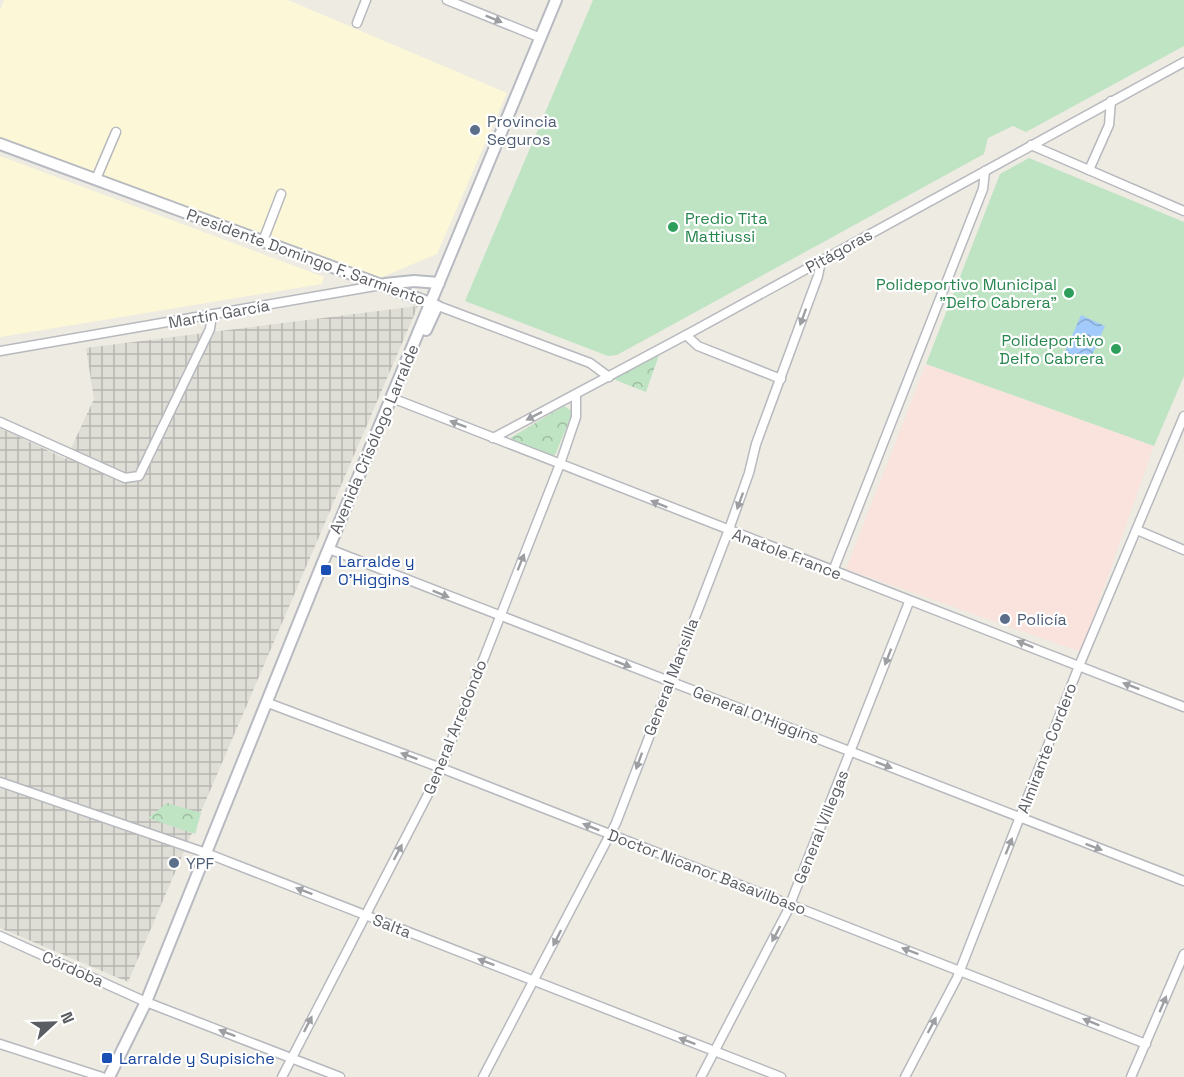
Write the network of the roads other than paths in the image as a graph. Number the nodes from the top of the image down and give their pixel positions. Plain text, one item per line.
1 (366, 0) edge
2 (447, 0) edge
3 (556, 0) edge
4 (357, 23) dead end
5 (541, 38) junction
6 (1184, 62) edge
7 (1111, 101) junction
8 (116, 132) dead end
9 (0, 144) edge
10 (1030, 145) junction
11 (1089, 170) junction
12 (985, 171) junction
13 (96, 179) junction
14 (281, 194) dead end
15 (1184, 211) edge
16 (263, 241) junction
17 (821, 261) junction
18 (439, 283) junction
19 (382, 285) junction
20 (434, 304) junction
21 (212, 315) junction
22 (686, 335) junction
23 (0, 351) edge
24 (609, 377) junction
25 (781, 379) junction
26 (576, 395) junction
27 (392, 398) junction
28 (1184, 416) edge
29 (0, 422) edge
30 (493, 438) junction
31 (560, 464) junction
32 (1137, 530) junction
33 (728, 532) junction
34 (329, 549) junction
35 (1184, 550) edge
36 (833, 571) junction
37 (909, 602) junction
38 (499, 617) junction
39 (1079, 666) junction
40 (669, 681) junction
41 (268, 703) junction
42 (1184, 707) edge
43 (851, 752) junction
44 (441, 768) junction
45 (0, 782) edge
46 (1020, 818) junction
47 (610, 835) junction
48 (206, 853) junction
49 (1184, 881) edge
50 (790, 904) junction
51 (365, 915) junction
52 (0, 936) edge
53 (1184, 954) edge
54 (960, 970) junction
55 (535, 981) junction
56 (146, 1002) junction
57 (0, 1044) edge
58 (1146, 1044) junction
59 (714, 1051) junction
60 (291, 1058) junction
61 (102, 1077) edge
62 (109, 1077) edge
63 (282, 1077) edge
64 (340, 1077) edge
65 (483, 1077) edge
66 (701, 1077) edge
67 (781, 1077) edge
68 (904, 1077) edge
69 (1131, 1077) edge

1 - 4 street
2 -> 5 street
3 - 5 main road, Avenida Crisólogo Larralde
5 - 18 main road, Avenida Crisólogo Larralde
6 - 7 street, Pitágoras
7 - 10 street, Pitágoras
7 - 11 street
8 - 13 street
9 - 13 main road, Presidente Domingo F. Sarmiento
10 - 11 street
10 - 12 street, Pitágoras
11 - 15 street
12 - 17 street, Pitágoras
12 - 36 street
13 - 16 main road, Presidente Domingo F. Sarmiento
14 - 16 street
16 - 19 main road, Presidente Domingo F. Sarmiento
17 - 22 street, Pitágoras
17 -> 25 street, General Mansilla
18 - 19 main road, Martín García
18 - 20 main road, Avenida Crisólogo Larralde
19 - 20 main road, Presidente Domingo F. Sarmiento
19 - 21 street, Martín García
20 - 24 street, Presidente Domingo F. Sarmiento
20 - 27 main road, Avenida Crisólogo Larralde
21 - 23 street, Martín García
21 - 29 street
22 - 24 street, Pitágoras
22 - 25 street
24 - 26 street, Pitágoras
25 -> 33 street, General Mansilla
26 -> 30 street, Pitágoras
26 - 31 street, General Arredondo
30 -> 27 street, Anatole France
27 - 34 main road, Avenida Crisólogo Larralde
28 - 32 street, Almirante Cordero
30 - 31 street, Anatole France
33 -> 31 street, Anatole France
38 -> 31 street, General Arredondo
32 - 35 street
32 - 39 street, Almirante Cordero
33 - 36 street, Anatole France
33 - 40 street, General Mansilla
34 -> 38 street, General O'Higgins
34 - 41 main road, Avenida Crisólogo Larralde
36 - 37 street, Anatole France
39 -> 37 street, Anatole France
37 -> 43 street, General Villegas
38 -> 40 street, General O'Higgins
38 - 44 street, General Arredondo
42 -> 39 street, Anatole France
39 - 46 street, Almirante Cordero
40 - 43 street, General O'Higgins
40 -> 47 street, General Mansilla
44 -> 41 street, Doctor Nicanor Basavilbaso
41 - 48 main road, Avenida Crisólogo Larralde
43 -> 46 street, General O'Higgins
43 - 50 street, General Villegas
47 -> 44 street, Doctor Nicanor Basavilbaso
51 -> 44 street, General Arredondo
45 - 48 street, Salta
46 -> 49 street, General O'Higgins
54 -> 46 street, Almirante Cordero
47 - 50 street, Doctor Nicanor Basavilbaso
47 -> 55 street, General Mansilla
51 -> 48 street, Salta
48 - 56 main road, Avenida Crisólogo Larralde
54 -> 50 street, Doctor Nicanor Basavilbaso
50 -> 59 street, General Villegas
55 -> 51 street, Salta
60 -> 51 street, General Arredondo
52 - 56 street, Córdoba
58 -> 53 street
58 -> 54 street, Doctor Nicanor Basavilbaso
68 -> 54 street, Almirante Cordero
59 -> 55 street, Salta
55 - 65 street, General Mansilla
60 -> 56 street, Córdoba
56 - 62 main road, Avenida Crisólogo Larralde
57 - 61 street
58 - 69 street
59 - 66 street, General Villegas
59 - 67 street, Salta
60 - 63 street, General Arredondo
60 - 64 street, Córdoba

